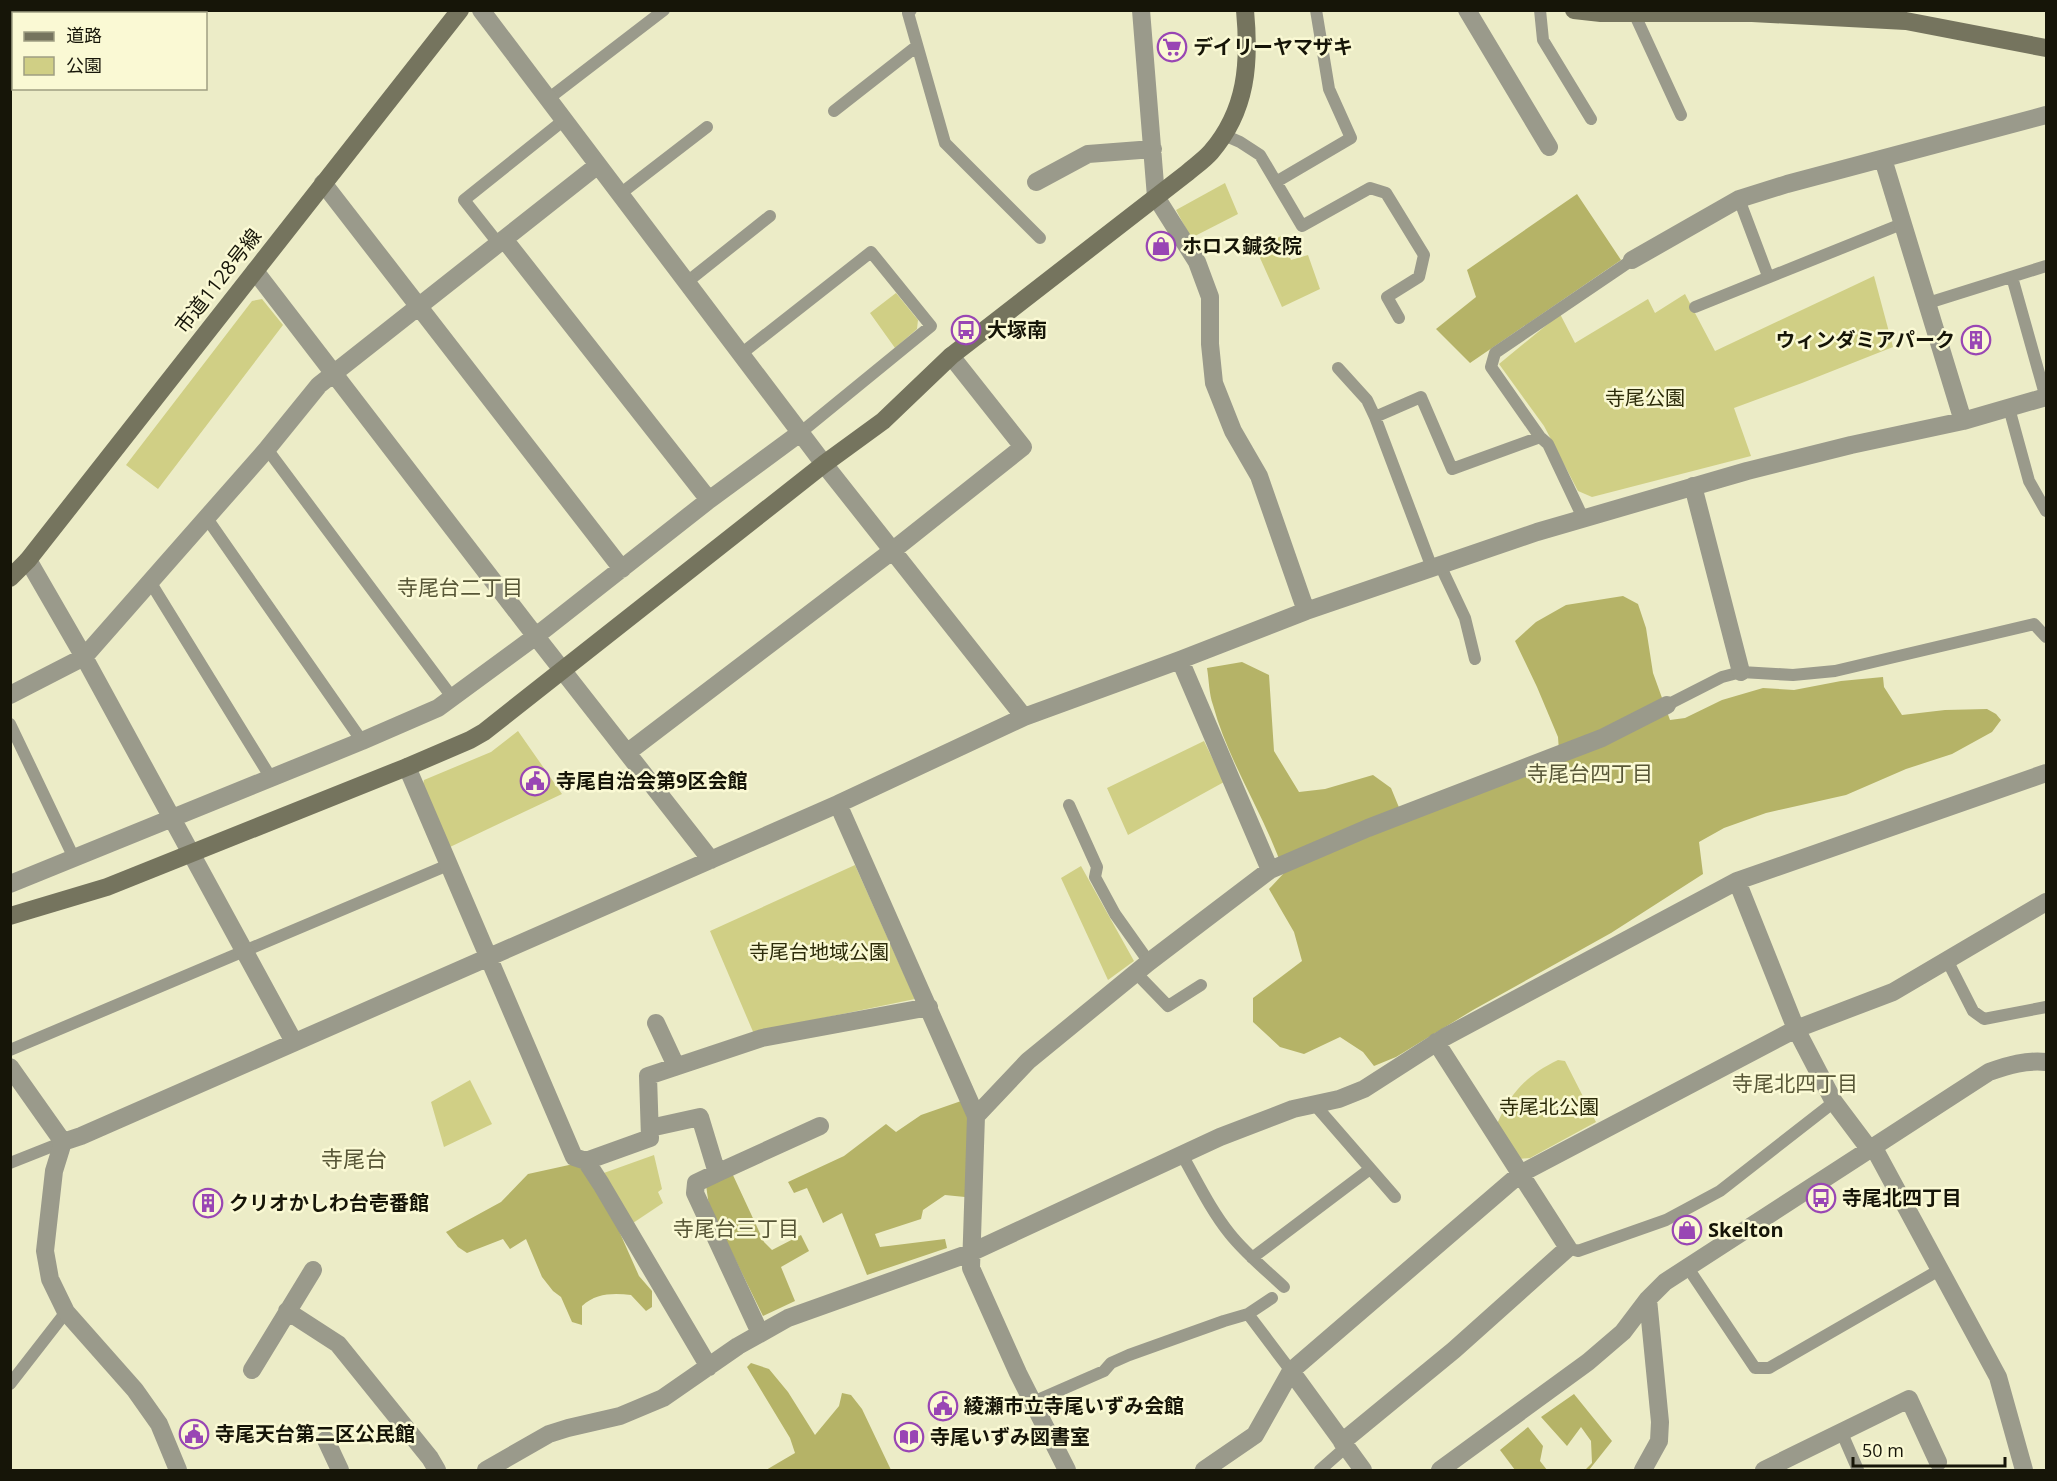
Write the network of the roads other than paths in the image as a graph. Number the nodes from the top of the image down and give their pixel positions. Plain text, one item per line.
1 (460, 10) edge
2 (481, 10) edge
3 (664, 10) edge
4 (911, 10) edge
5 (1140, 10) edge
6 (1245, 10) edge
7 (1316, 10) edge
8 (1467, 10) edge
9 (1540, 10) edge
10 (1574, 10) edge
11 (1665, 12) edge
12 (1634, 13) junction
13 (1805, 13) edge
14 (1906, 16) edge
15 (917, 46) junction
16 (2046, 48) edge
17 (548, 99) junction
18 (834, 111) dead end
19 (1681, 115) dead end
20 (2046, 115) edge
21 (1591, 119) dead end
22 (564, 120) junction
23 (707, 127) dead end
24 (1224, 135) junction
25 (1549, 147) dead end
26 (1153, 149) junction
27 (1883, 159) junction
28 (598, 165) junction
29 (1036, 182) dead end
30 (1276, 182) junction
31 (323, 183) junction
32 (620, 194) junction
33 (1156, 196) junction
34 (1739, 199) junction
35 (770, 216) dead end
36 (1904, 223) junction
37 (1040, 238) dead end
38 (501, 241) junction
39 (1632, 260) joint
40 (2046, 266) edge
41 (255, 271) junction
42 (1768, 276) junction
43 (2012, 277) junction
44 (687, 282) junction
45 (1928, 303) junction
46 (418, 306) junction
47 (1695, 307) dead end
48 (1399, 318) dead end
49 (741, 354) junction
50 (951, 356) junction
51 (1338, 368) dead end
52 (333, 374) junction
53 (2046, 398) edge
54 (2009, 408) junction
55 (1375, 417) junction
56 (1963, 421) junction
57 (800, 433) junction
58 (1540, 437) junction
59 (267, 449) junction
60 (824, 464) junction
61 (1693, 486) junction
62 (709, 500) junction
63 (2046, 511) edge
64 (206, 517) junction
65 (1584, 520) junction
66 (892, 551) junction
67 (28, 560) junction
68 (1436, 567) junction
69 (622, 569) junction
70 (10, 578) edge
71 (149, 580) junction
72 (1306, 611) junction
73 (536, 636) junction
74 (2046, 637) edge
75 (84, 657) junction
76 (1475, 659) dead end
77 (1180, 660) junction
78 (562, 670) junction
79 (1741, 672) junction
80 (10, 695) edge
81 (452, 697) junction
82 (1667, 705) joint
83 (1024, 717) junction
84 (10, 724) edge
85 (362, 741) junction
86 (628, 752) junction
87 (407, 767) junction
88 (2046, 772) edge
89 (271, 778) junction
90 (838, 804) junction
91 (1069, 806) dead end
92 (172, 819) junction
93 (190, 853) junction
94 (75, 858) junction
95 (711, 860) junction
96 (448, 865) junction
97 (1270, 870) junction
98 (1737, 880) junction
99 (10, 884) edge
100 (2046, 902) edge
101 (10, 916) edge
102 (245, 952) junction
103 (487, 957) junction
104 (1947, 960) junction
105 (1143, 968) junction
106 (1200, 985) dead end
107 (2046, 1007) edge
108 (929, 1008) junction
109 (656, 1023) dead end
110 (1796, 1029) junction
111 (294, 1042) junction
112 (1436, 1042) junction
113 (10, 1050) edge
114 (2046, 1062) edge
115 (676, 1065) junction
116 (10, 1067) edge
117 (1834, 1102) junction
118 (1315, 1105) junction
119 (976, 1116) junction
120 (820, 1126) dead end
121 (650, 1128) junction
122 (63, 1142) junction
123 (1872, 1149) junction
124 (1181, 1153) junction
125 (586, 1161) junction
126 (10, 1163) edge
127 (1370, 1169) junction
128 (717, 1173) junction
129 (1520, 1174) junction
130 (1395, 1197) dead end
131 (1568, 1248) junction
132 (970, 1253) junction
133 (1252, 1258) junction
134 (1688, 1268) junction
135 (1941, 1269) junction
136 (313, 1270) dead end
137 (1284, 1287) dead end
138 (1272, 1298) dead end
139 (1648, 1299) junction
140 (287, 1311) junction
141 (66, 1312) junction
142 (1248, 1314) junction
143 (760, 1333) junction
144 (710, 1367) junction
145 (252, 1370) dead end
146 (1291, 1371) junction
147 (10, 1384) edge
148 (1033, 1402) junction
149 (1841, 1431) junction
150 (326, 1440) dead end
151 (1344, 1444) junction
152 (1938, 1462) dead end
153 (178, 1470) edge
154 (340, 1470) edge
155 (437, 1470) edge
156 (486, 1470) edge
157 (1067, 1470) edge
158 (1204, 1470) edge
159 (1320, 1470) edge
160 (1362, 1470) edge
161 (1440, 1470) edge
162 (1643, 1470) edge
163 (1764, 1470) edge
164 (1858, 1470) edge
165 (2024, 1470) edge

1 - 31 street, 市道1128号線
2 - 17 street
3 - 17 lane
4 - 15 lane
5 - 26 street
6 - 24 street
7 - 30 lane
8 - 25 street
9 - 21 lane
10 - 12 street
11 - 12 street
11 - 13 street
12 - 19 lane
13 - 14 street
14 - 16 street
15 - 18 lane
15 - 37 lane
17 - 22 street
20 - 27 street
22 - 28 street
22 - 38 lane
23 - 32 lane
24 - 30 lane
24 - 33 street
26 - 29 street
26 - 33 street
27 - 34 street
27 - 36 street
28 - 32 street
28 - 38 street
30 - 48 lane
31 - 41 street, 市道1128号線
31 - 46 street
32 - 44 street
33 - 50 street
33 - 72 street
34 - 39 street
34 - 42 lane
35 - 44 lane
36 - 42 lane
36 - 45 street
38 - 46 street
38 - 62 street
39 - 58 lane
40 - 43 lane
41 - 52 street
41 - 67 street, 市道1128号線
42 - 47 lane
43 - 45 lane
43 - 53 lane
44 - 49 street
45 - 56 street
46 - 52 street
46 - 69 street
49 - 57 street
49 - 57 lane
50 - 60 street
50 - 66 street
51 - 55 lane
52 - 59 street
52 - 73 street
53 - 54 street
54 - 56 street
54 - 63 lane
55 - 58 lane
55 - 68 lane
56 - 61 street
57 - 60 street
57 - 62 street
58 - 65 lane
59 - 64 street
59 - 81 lane
60 - 66 street
60 - 78 street
61 - 65 street
61 - 79 street
62 - 69 street
64 - 71 street
64 - 85 lane
65 - 68 street
66 - 83 street
66 - 86 street
67 - 70 street, 市道1128号線
67 - 75 street
68 - 72 street
68 - 76 lane
69 - 73 street
71 - 75 street
71 - 89 lane
72 - 77 street
73 - 78 street
73 - 81 street
74 - 79 lane
75 - 80 street
75 - 92 street
77 - 83 street
77 - 97 street
78 - 86 street
78 - 87 street
79 - 82 lane
81 - 85 street
82 - 97 street
83 - 90 street
84 - 94 lane
85 - 89 street
86 - 95 street
87 - 93 street
87 - 96 street
88 - 98 street
89 - 92 street
90 - 95 street
90 - 108 street
91 - 105 lane
92 - 93 street
92 - 94 street
93 - 101 street
93 - 102 street
94 - 99 street
95 - 103 street
96 - 102 lane
96 - 103 street
97 - 105 street
98 - 110 street
98 - 112 street
100 - 104 street
102 - 111 street
102 - 113 lane
103 - 111 street
103 - 125 street
104 - 107 lane
104 - 110 street
105 - 106 lane
105 - 119 street
108 - 115 street
108 - 119 street
109 - 115 street
110 - 117 street
110 - 129 street
111 - 122 street
112 - 118 street
112 - 129 street
114 - 123 street
115 - 121 street
116 - 122 street
117 - 123 street
117 - 131 lane
118 - 124 street
118 - 127 lane
119 - 132 street
120 - 128 street
121 - 125 street
121 - 128 street
122 - 126 lane
122 - 141 street
123 - 134 street
123 - 135 street
124 - 132 street
124 - 133 lane
125 - 144 street
127 - 130 lane
127 - 133 lane
128 - 143 street
129 - 131 street
129 - 146 street
131 - 151 street
132 - 143 street
132 - 148 street
133 - 137 lane
134 - 135 lane
134 - 139 street
135 - 165 street
136 - 140 street
138 - 142 lane
139 - 161 street
139 - 162 street
140 - 145 street
140 - 155 street
141 - 147 lane
141 - 153 street
142 - 146 lane
142 - 148 lane
143 - 144 street
144 - 156 street
146 - 151 street
146 - 158 street
148 - 157 street
149 - 152 street
149 - 163 street
149 - 164 lane
150 - 154 street
151 - 159 lane
151 - 160 street

